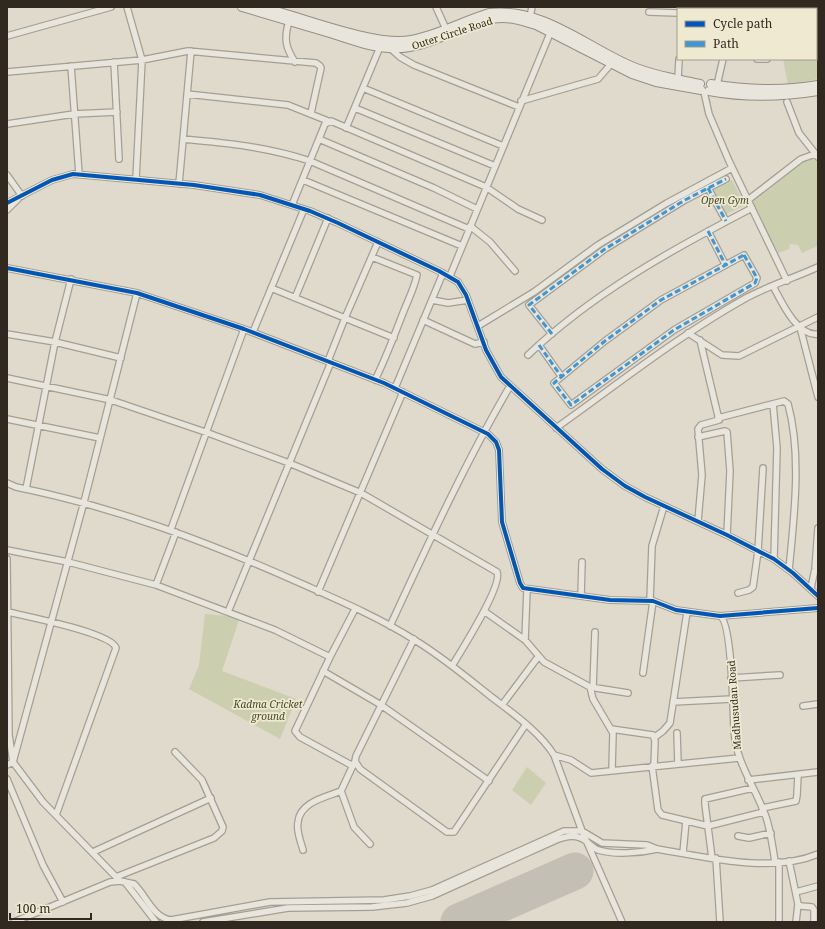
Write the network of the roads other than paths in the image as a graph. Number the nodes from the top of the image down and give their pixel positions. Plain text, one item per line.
1 (111, 7) edge
2 (127, 7) edge
3 (242, 7) edge
4 (263, 7) edge
5 (436, 7) edge
6 (532, 7) edge
7 (278, 9) edge
8 (493, 10) edge
9 (649, 12) dead end
10 (677, 13) edge
11 (530, 17) junction
12 (289, 21) junction
13 (446, 29) junction
14 (552, 29) junction
15 (7, 36) edge
16 (385, 40) junction
17 (380, 47) junction
18 (390, 48) junction
19 (191, 51) junction
20 (142, 60) junction
21 (679, 60) edge
22 (723, 60) edge
23 (114, 62) junction
24 (295, 62) junction
25 (611, 64) junction
26 (71, 66) junction
27 (7, 72) edge
28 (678, 79) junction
29 (818, 85) edge
30 (363, 88) junction
31 (707, 88) junction
32 (818, 91) edge
33 (187, 94) junction
34 (787, 102) dead end
35 (520, 104) junction
36 (355, 108) junction
37 (117, 112) junction
38 (311, 113) junction
39 (74, 114) junction
40 (328, 121) junction
41 (7, 124) edge
42 (346, 128) junction
43 (183, 139) junction
44 (319, 139) junction
45 (503, 146) junction
46 (816, 155) edge
47 (119, 159) dead end
48 (310, 161) junction
49 (495, 166) junction
50 (732, 168) junction
51 (79, 174) junction
52 (7, 175) edge
53 (136, 179) junction
54 (726, 179) dead end
55 (303, 180) junction
56 (179, 184) junction
57 (486, 187) junction
58 (708, 188) junction
59 (21, 197) junction
60 (748, 200) junction
61 (7, 202) edge
62 (292, 205) junction
63 (752, 208) junction
64 (304, 209) junction
65 (477, 209) junction
66 (7, 210) edge
67 (328, 218) junction
68 (542, 220) dead end
69 (726, 221) junction
70 (470, 227) junction
71 (708, 231) junction
72 (378, 242) junction
73 (462, 246) junction
74 (372, 257) junction
75 (725, 264) junction
76 (818, 267) edge
77 (7, 268) edge
78 (515, 271) dead end
79 (443, 273) junction
80 (450, 276) junction
81 (71, 279) junction
82 (787, 280) junction
83 (773, 286) junction
84 (271, 288) junction
85 (137, 293) junction
86 (295, 298) junction
87 (432, 300) junction
88 (468, 300) junction
89 (818, 317) edge
90 (345, 318) junction
91 (423, 320) junction
92 (478, 326) junction
93 (800, 327) junction
94 (244, 329) junction
95 (253, 332) junction
96 (688, 333) junction
97 (7, 334) edge
98 (552, 334) junction
99 (818, 334) edge
100 (394, 338) junction
101 (700, 340) junction
102 (54, 342) junction
103 (484, 342) junction
104 (539, 344) junction
105 (528, 355) dead end
106 (121, 358) junction
107 (329, 362) junction
108 (561, 376) junction
109 (7, 378) edge
110 (375, 380) junction
111 (46, 386) junction
112 (510, 386) junction
113 (395, 388) junction
114 (403, 392) junction
115 (818, 397) edge
116 (111, 400) junction
117 (773, 404) junction
118 (718, 418) junction
119 (7, 419) edge
120 (38, 426) junction
121 (556, 428) junction
122 (483, 431) junction
123 (208, 433) junction
124 (698, 437) junction
125 (100, 438) junction
126 (289, 463) junction
127 (763, 468) dead end
128 (7, 483) edge
129 (26, 489) junction
130 (361, 493) junction
131 (84, 502) junction
132 (664, 506) junction
133 (698, 521) junction
134 (818, 528) edge
135 (174, 531) junction
136 (433, 533) junction
137 (727, 535) junction
138 (7, 550) edge
139 (758, 551) junction
140 (7, 559) edge
141 (249, 560) junction
142 (774, 560) junction
143 (68, 562) junction
144 (582, 562) dead end
145 (789, 570) junction
146 (156, 585) junction
147 (811, 588) junction
148 (527, 590) junction
149 (318, 592) junction
150 (738, 593) dead end
151 (582, 596) junction
152 (818, 596) edge
153 (652, 601) junction
154 (7, 608) edge
155 (818, 608) edge
156 (355, 609) junction
157 (484, 611) junction
158 (228, 612) junction
159 (687, 612) junction
160 (720, 616) junction
161 (52, 622) junction
162 (390, 626) junction
163 (595, 632) dead end
164 (414, 639) junction
165 (525, 640) junction
166 (330, 657) junction
167 (538, 657) junction
168 (452, 666) junction
169 (323, 671) junction
170 (643, 672) dead end
171 (780, 675) dead end
172 (732, 678) junction
173 (8, 683) edge
174 (591, 688) junction
175 (628, 693) dead end
176 (732, 700) junction
177 (673, 702) junction
178 (818, 704) edge
179 (381, 705) junction
180 (502, 705) junction
181 (803, 706) dead end
182 (526, 724) junction
183 (611, 729) junction
184 (677, 733) dead end
185 (654, 737) junction
186 (175, 752) dead end
187 (554, 755) junction
188 (739, 758) junction
189 (13, 762) junction
190 (354, 764) junction
191 (678, 764) junction
192 (7, 765) edge
193 (653, 766) junction
194 (612, 770) junction
195 (818, 772) edge
196 (798, 775) junction
197 (7, 779) edge
198 (748, 780) junction
199 (489, 781) junction
200 (753, 788) junction
201 (341, 791) junction
202 (211, 798) junction
203 (763, 810) junction
204 (56, 815) junction
205 (686, 821) junction
206 (708, 826) junction
207 (582, 831) junction
208 (771, 834) junction
209 (738, 836) dead end
210 (586, 840) junction
211 (370, 844) dead end
212 (657, 849) junction
213 (303, 850) dead end
214 (93, 852) junction
215 (683, 853) junction
216 (818, 854) edge
217 (714, 858) junction
218 (789, 861) junction
219 (777, 862) junction
220 (120, 880) junction
221 (818, 886) edge
222 (796, 892) junction
223 (63, 902) junction
224 (798, 904) junction
225 (14, 922) edge
226 (156, 922) edge
227 (203, 922) edge
228 (622, 922) edge
229 (720, 922) edge
230 (779, 922) edge
231 (796, 922) edge
232 (814, 922) edge

1 - 15 street
2 - 20 street
3 - 12 main road, Outer Circle Road
4 - 7 main road, Outer Circle Road
5 - 13 street
6 - 11 street
7 - 16 main road, Outer Circle Road
8 - 11 main road, Outer Circle Road
8 - 13 main road, Outer Circle Road
9 - 10 street
11 - 14 main road, Outer Circle Road
12 - 17 main road, Outer Circle Road
12 - 24 street
13 - 16 main road, Outer Circle Road
14 - 18 main road, Outer Circle Road
14 - 25 main road, Outer Circle Road
14 - 28 main road, Outer Circle Road
14 - 35 street
16 - 18 street
17 - 18 main road, Outer Circle Road
17 - 30 street
18 - 35 street
19 - 20 street
19 - 24 street
19 - 33 street
20 - 23 street
20 - 53 street
21 - 28 street
22 - 31 street
23 - 26 street
23 - 37 street
24 - 38 street
25 - 31 main road, Outer Circle Road
25 - 35 street
26 - 27 street
26 - 39 street
28 - 31 main road, Outer Circle Road
29 - 31 main road
30 - 36 street
30 - 45 street
31 - 32 main road
31 - 50 street
33 - 38 street
33 - 43 street
34 - 46 street
35 - 45 street
36 - 42 street
36 - 49 street
37 - 39 street
37 - 47 street
38 - 40 street
39 - 41 street
39 - 51 street
40 - 42 street
40 - 44 street
42 - 57 street
43 - 48 street
43 - 56 street
44 - 48 street
44 - 65 street
45 - 49 street
46 - 60 street
48 - 55 street
48 - 70 street
49 - 57 street
50 - 60 street
50 - 92 street
51 - 53 street
51 - 59 street
52 - 59 street
53 - 56 street
54 - 58 street
55 - 62 street
55 - 73 street
56 - 62 street
57 - 65 street
57 - 68 street
58 - 69 street
58 - 98 street
59 - 61 street
59 - 66 street
60 - 63 street
62 - 64 street
63 - 69 street
63 - 82 street
64 - 67 street
64 - 84 street
65 - 70 street
67 - 72 street
67 - 86 street
69 - 71 street
70 - 73 street
70 - 78 street
71 - 75 street
71 - 98 street
72 - 74 street
72 - 79 street
73 - 80 street
74 - 90 street
74 - 100 street
75 - 108 street
75 - 108 street
76 - 82 street
77 - 81 street
79 - 80 street
79 - 87 street
80 - 88 street
81 - 85 street
81 - 102 street
82 - 83 street
83 - 93 street
83 - 96 street
84 - 86 street
84 - 95 street
85 - 94 street
85 - 106 street
86 - 90 street
87 - 88 street
87 - 91 street
88 - 92 street
89 - 93 street
90 - 100 street
90 - 107 street
91 - 103 street
91 - 113 street
92 - 103 street
93 - 99 street
93 - 101 street
93 - 115 street
94 - 95 street
94 - 123 street
95 - 107 street
96 - 101 street
96 - 121 street
97 - 102 street
98 - 104 street
100 - 110 street
101 - 118 street
102 - 106 street
102 - 111 street
103 - 112 street
104 - 105 street
104 - 108 street
106 - 116 street
107 - 110 street
107 - 126 street
109 - 111 street
110 - 113 street
111 - 116 street
111 - 120 street
112 - 121 street
112 - 122 street
113 - 114 street
114 - 122 street
114 - 130 street
116 - 123 street
116 - 125 street
117 - 118 street
117 - 142 street
117 - 145 street
118 - 124 street
119 - 120 street
120 - 125 street
120 - 129 street
121 - 132 street
122 - 136 street
122 - 148 street
123 - 126 street
123 - 135 street
124 - 133 street
124 - 137 street
125 - 131 street
126 - 130 street
126 - 141 street
127 - 139 street
128 - 129 street
129 - 131 street
130 - 136 street
130 - 149 street
131 - 135 street
131 - 143 street
132 - 133 street
132 - 153 street
133 - 137 street
134 - 147 street
135 - 141 street
135 - 146 street
136 - 157 street
136 - 162 street
137 - 139 street
138 - 143 street
139 - 142 street
139 - 150 street
140 - 154 street
141 - 149 street
141 - 158 street
142 - 145 street
143 - 146 street
143 - 161 street
144 - 151 street
145 - 147 street
146 - 158 street
147 - 152 street
148 - 151 street
148 - 165 street
149 - 156 street
151 - 153 street
153 - 159 street
153 - 170 street
154 - 161 street
154 - 173 street
155 - 160 street
156 - 162 street
156 - 166 street
157 - 165 street
157 - 168 street
158 - 166 street
159 - 160 street
159 - 177 street
160 - 172 street, Madhusudan Road
161 - 189 street
161 - 204 street
162 - 164 street
163 - 174 street
164 - 168 street
164 - 179 street
165 - 167 street
166 - 169 street
167 - 174 street
167 - 180 street
168 - 180 street
169 - 179 street
169 - 190 street
171 - 172 street
172 - 176 street, Madhusudan Road
173 - 189 street
174 - 175 street
174 - 183 street
176 - 177 street
176 - 188 street, Madhusudan Road
177 - 185 street
178 - 181 street
179 - 190 street
179 - 199 street
180 - 182 street
182 - 187 street
182 - 199 street
183 - 185 street
183 - 194 street
184 - 191 street
185 - 193 street
186 - 202 street
187 - 194 street
187 - 207 street
188 - 191 street
188 - 198 street, Madhusudan Road
189 - 192 street
189 - 204 street
190 - 199 street
190 - 201 street
191 - 193 street
193 - 194 street
193 - 205 street
195 - 196 street
196 - 198 street
196 - 203 street
197 - 223 street
198 - 200 street, Madhusudan Road
200 - 203 street, Madhusudan Road
200 - 206 street
201 - 211 street
201 - 213 street
202 - 214 street
202 - 220 street
203 - 206 street
203 - 208 street, Madhusudan Road
204 - 214 street
205 - 206 street
205 - 215 street
206 - 217 street
207 - 210 street
207 - 212 street
207 - 220 street
208 - 209 street
208 - 219 street, Madhusudan Road
210 - 212 street
210 - 227 street
210 - 228 street
212 - 215 street
214 - 220 street
215 - 217 street
216 - 218 street
217 - 219 street
217 - 229 street
218 - 219 street
218 - 222 street
219 - 230 street, Madhusudan Road
220 - 223 street
220 - 226 street
221 - 222 street
222 - 224 street
223 - 225 street
224 - 231 street
224 - 232 street

